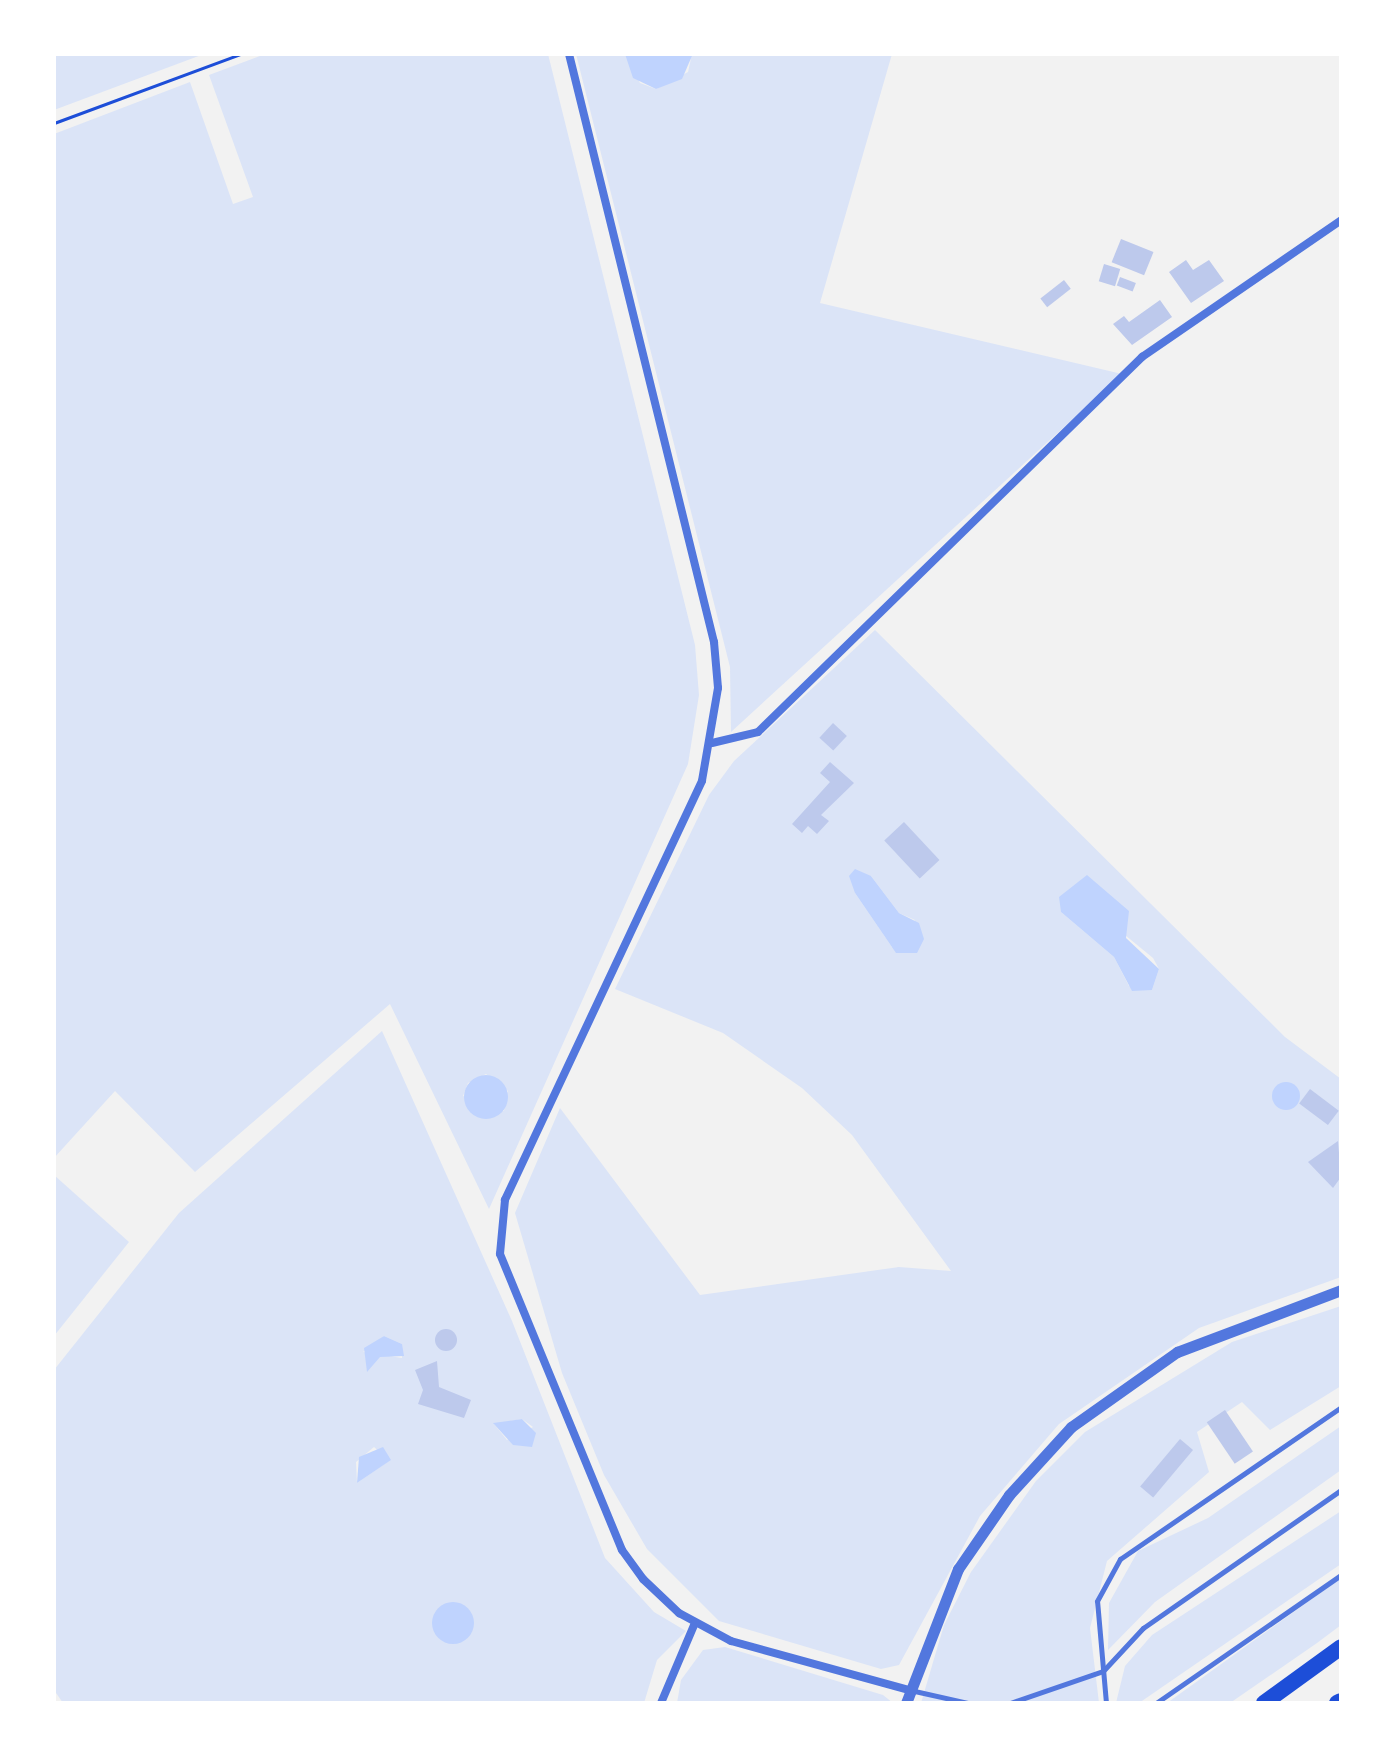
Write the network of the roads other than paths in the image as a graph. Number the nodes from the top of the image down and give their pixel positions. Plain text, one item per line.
1 (569, 54) edge
2 (1341, 220) edge
3 (712, 743) junction
4 (1341, 1290) edge
5 (1341, 1407) edge
6 (1341, 1490) edge
7 (1341, 1575) edge
8 (695, 1623) junction
9 (1341, 1647) edge
10 (1103, 1671) junction
11 (909, 1690) junction
12 (661, 1703) edge
13 (906, 1703) edge
14 (968, 1703) edge
15 (1010, 1703) edge
16 (1106, 1703) edge
17 (1156, 1703) edge
18 (1264, 1703) edge

1 - 3 street
2 - 3 street
3 - 8 street
4 - 11 street
5 - 10 lane
6 - 10 lane
7 - 17 lane
8 - 11 street
8 - 12 street
9 - 18 highway
10 - 15 lane
10 - 16 lane
11 - 13 street
11 - 14 lane

